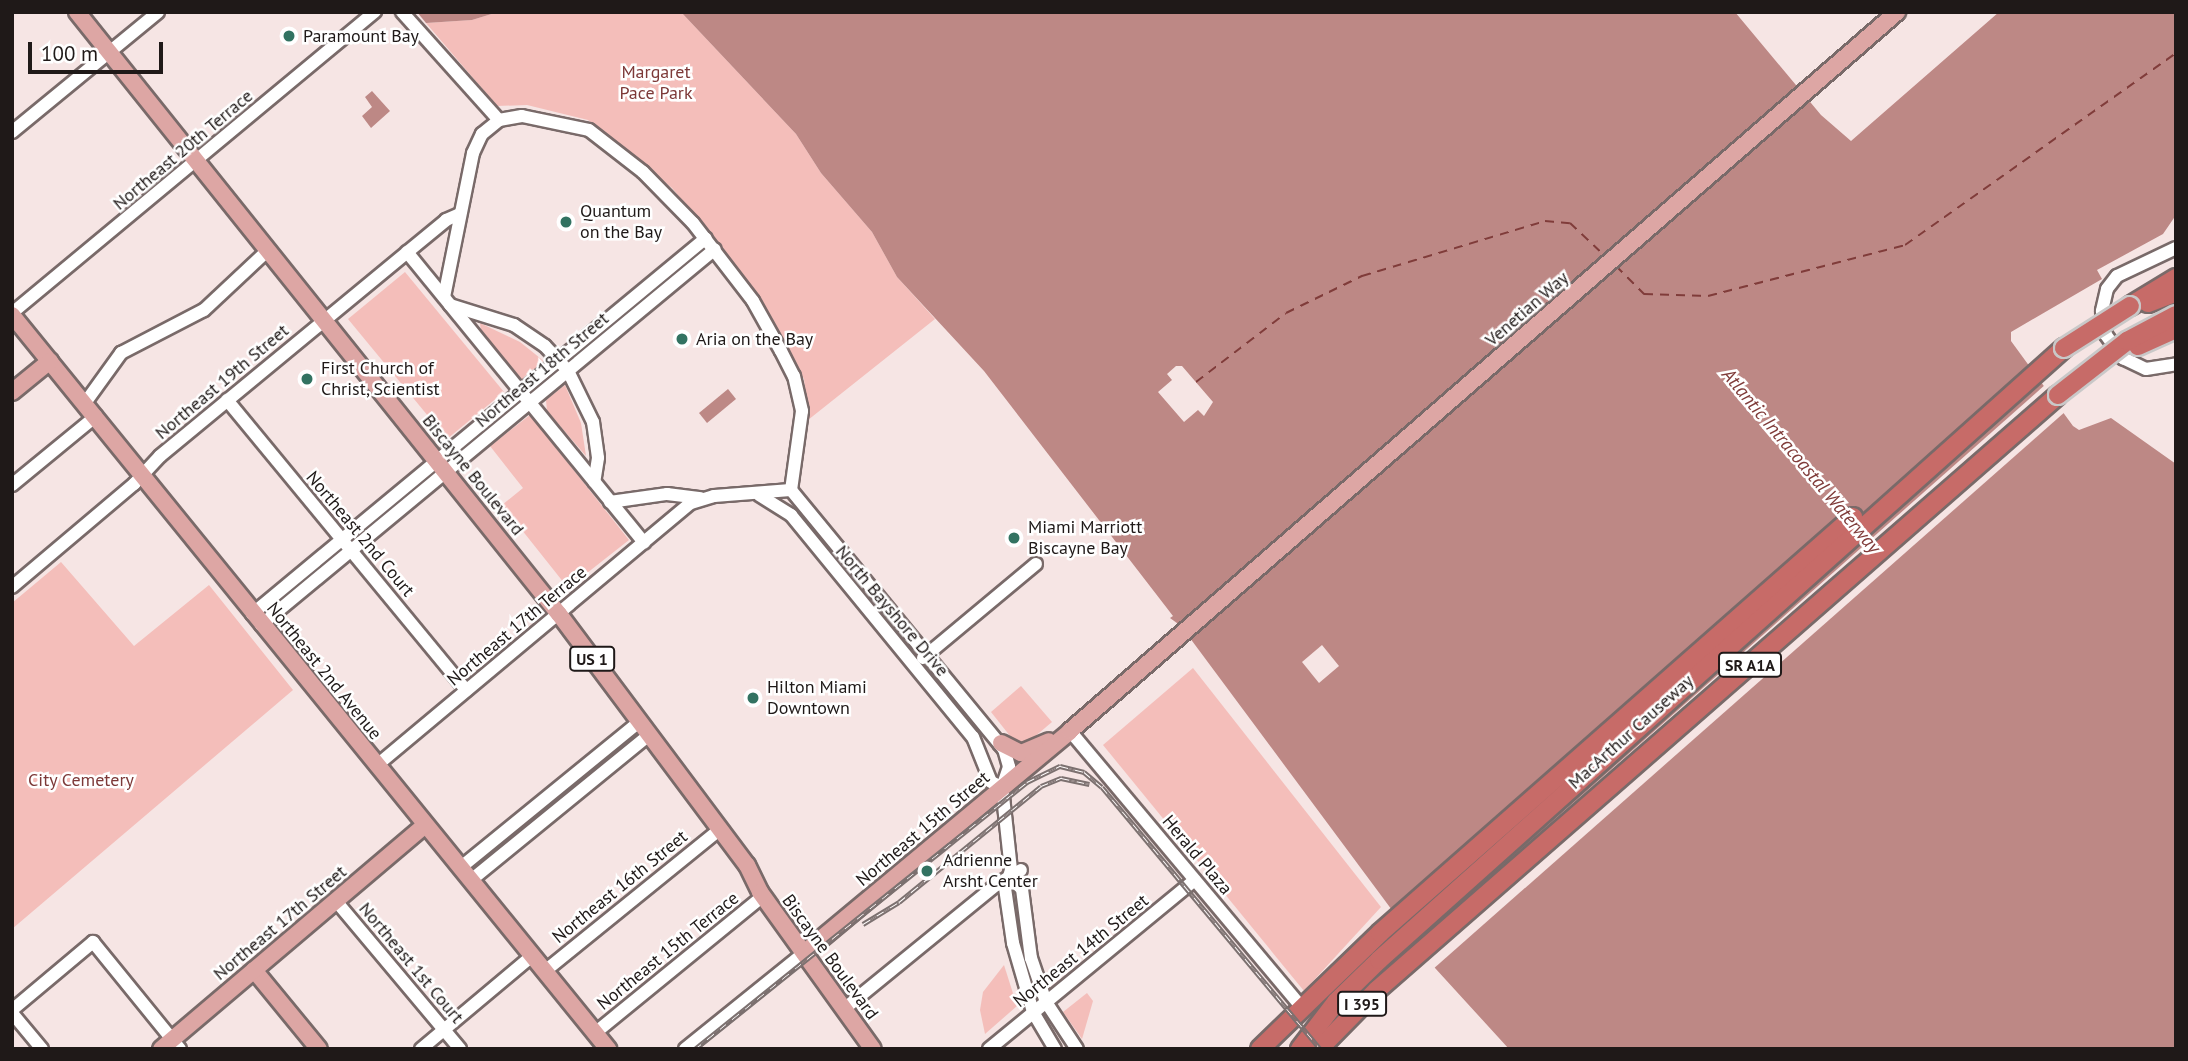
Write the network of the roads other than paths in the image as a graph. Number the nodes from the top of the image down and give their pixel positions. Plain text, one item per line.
1 (77, 12) edge
2 (158, 12) edge
3 (376, 12) edge
4 (402, 12) edge
5 (1897, 12) edge
6 (109, 52) junction
7 (499, 120) junction
8 (12, 132) edge
9 (196, 162) junction
10 (460, 214) junction
11 (706, 238) junction
12 (2176, 248) edge
13 (715, 249) junction
14 (267, 251) junction
15 (407, 252) junction
16 (2173, 284) edge
17 (447, 301) junction
18 (12, 314) edge
19 (2176, 314) edge
20 (614, 315) junction
21 (323, 320) junction
22 (622, 326) junction
23 (2176, 329) edge
24 (559, 360) junction
25 (50, 361) junction
26 (2176, 364) edge
27 (568, 371) junction
28 (521, 391) junction
29 (12, 392) edge
30 (2057, 395) junction
31 (227, 400) junction
32 (530, 402) junction
33 (90, 410) junction
34 (441, 466) junction
35 (1924, 468) junction
36 (142, 473) junction
37 (594, 482) junction
38 (12, 485) edge
39 (791, 490) junction
40 (759, 495) junction
41 (653, 497) junction
42 (701, 498) junction
43 (610, 502) junction
44 (679, 513) junction
45 (791, 515) junction
46 (815, 517) junction
47 (825, 529) junction
48 (341, 540) junction
49 (643, 543) junction
50 (351, 551) junction
51 (827, 559) junction
52 (1036, 564) dead end
53 (868, 581) junction
54 (12, 587) edge
55 (559, 614) junction
56 (257, 620) junction
57 (1182, 634) joint
58 (927, 654) junction
59 (914, 664) junction
60 (466, 690) junction
61 (643, 730) junction
62 (1070, 731) junction
63 (1000, 743) junction
64 (376, 766) junction
65 (1002, 787) junction
66 (424, 826) junction
67 (720, 835) junction
68 (465, 874) junction
69 (1016, 874) junction
70 (1195, 880) junction
71 (760, 891) junction
72 (336, 901) junction
73 (1440, 934) joint
74 (804, 953) junction
75 (533, 956) junction
76 (254, 970) junction
77 (545, 971) junction
78 (1353, 985) joint
79 (1046, 1002) junction
80 (1297, 1002) dead end
81 (844, 1009) junction
82 (12, 1011) edge
83 (1033, 1012) junction
84 (444, 1030) junction
85 (595, 1033) junction
86 (171, 1045) edge
87 (41, 1049) edge
88 (319, 1049) edge
89 (421, 1049) edge
90 (460, 1049) edge
91 (608, 1049) edge
92 (685, 1049) edge
93 (873, 1049) edge
94 (989, 1049) edge
95 (1055, 1049) edge
96 (1077, 1049) edge
97 (1260, 1049) edge
98 (1300, 1049) edge
99 (1319, 1049) edge

1 - 6 main road, Biscayne Boulevard / US 1
2 - 6 street
3 - 9 street, Northeast 20th Terrace
4 - 7 street
5 - 57 main road, Venetian Way
6 - 8 street
6 - 9 main road, Biscayne Boulevard / US 1
7 - 10 street
7 - 11 street
9 - 14 main road, Biscayne Boulevard / US 1
9 - 18 street, Northeast 20th Terrace
10 - 15 street, Northeast 19th Street
10 - 17 street
11 - 13 street
11 - 20 street, Northeast 18th Street
12 - 26 street
13 - 22 street, Northeast 18th Street
13 - 39 street
14 - 21 main road, Biscayne Boulevard / US 1
14 - 33 street
15 - 17 street
15 - 21 street, Northeast 19th Street
16 - 35 highway, MacArthur Causeway / SR A1A, bridge
17 - 24 street
17 - 28 street
18 - 25 main road, Northeast 2nd Avenue
19 - 30 highway, bridge
20 - 22 street
20 - 24 street, Northeast 18th Street
21 - 31 street, Northeast 19th Street
21 - 34 main road, Biscayne Boulevard / US 1
22 - 27 street, Northeast 18th Street
23 - 30 highway, MacArthur Causeway / SR A1A, bridge
24 - 27 street
24 - 28 street, Northeast 18th Street
25 - 29 main road
25 - 33 main road, Northeast 2nd Avenue
27 - 32 street, Northeast 18th Street
27 - 37 street
28 - 32 street
28 - 34 street, Northeast 18th Street
30 - 73 highway, MacArthur Causeway / SR A1A
31 - 36 street, Northeast 19th Street
31 - 48 street, Northeast 2nd Court
32 - 34 street, Northeast 18th Street
32 - 37 street
33 - 36 main road, Northeast 2nd Avenue
33 - 38 street
34 - 48 street, Northeast 18th Street
34 - 50 street, Northeast 18th Street
34 - 55 main road, Biscayne Boulevard / US 1
35 - 78 highway, MacArthur Causeway / SR A1A
35 - 97 highway
36 - 54 street, Northeast 19th Street
36 - 56 main road, Northeast 2nd Avenue
37 - 43 street
39 - 40 street
39 - 46 street, North Bayshore Drive
40 - 42 street
40 - 45 street, North Bayshore Drive
41 - 42 street
41 - 43 street
41 - 44 street
42 - 44 street, Northeast 17th Terrace
43 - 49 street
44 - 49 street, Northeast 17th Terrace
45 - 46 street
45 - 51 street, North Bayshore Drive
46 - 47 street, North Bayshore Drive
47 - 51 street
47 - 53 street, North Bayshore Drive
48 - 50 street, Northeast 2nd Court
48 - 56 street, Northeast 18th Street
49 - 55 street, Northeast 17th Terrace
50 - 56 street, Northeast 18th Street
50 - 60 street, Northeast 2nd Court
51 - 53 street
51 - 59 street, North Bayshore Drive
52 - 58 street
53 - 58 street, North Bayshore Drive
55 - 60 street, Northeast 17th Terrace
55 - 61 main road, Biscayne Boulevard / US 1
56 - 64 main road, Northeast 2nd Avenue
57 - 62 main road, Northeast 15th Street
58 - 59 street
58 - 63 street, North Bayshore Drive
59 - 65 street, North Bayshore Drive
60 - 64 street, Northeast 17th Terrace
61 - 67 main road, Biscayne Boulevard / US 1
61 - 68 street
62 - 63 main road
62 - 65 main road, Northeast 15th Street
62 - 70 street, Herald Plaza
63 - 65 street, North Bayshore Drive
64 - 66 main road, Northeast 2nd Avenue
65 - 69 street, North Bayshore Drive
65 - 74 main road, Northeast 15th Street
66 - 68 main road, Northeast 2nd Avenue
66 - 72 main road, Northeast 17th Street
67 - 71 main road, Biscayne Boulevard / US 1
67 - 77 street, Northeast 16th Street
68 - 75 main road, Northeast 2nd Avenue
69 - 79 street, North Bayshore Drive
69 - 81 street
69 - 83 street, North Bayshore Drive
70 - 79 street, Northeast 14th Street
70 - 80 street, Herald Plaza
71 - 74 main road, Biscayne Boulevard / US 1
71 - 85 street, Northeast 15th Terrace
72 - 76 main road, Northeast 17th Street
72 - 84 street, Northeast 1st Court
73 - 99 highway, MacArthur Causeway / I 395
74 - 81 main road, Biscayne Boulevard / US 1
74 - 92 street, Northeast 15th Street
75 - 77 main road, Northeast 2nd Avenue
75 - 84 street
76 - 86 main road, Northeast 17th Street
76 - 88 main road
77 - 85 main road, Northeast 2nd Avenue
78 - 98 highway, I 395
79 - 83 street, Northeast 14th Street
79 - 96 street, North Bayshore Drive
81 - 93 main road, Biscayne Boulevard / US 1
82 - 86 street
82 - 87 street
83 - 94 street, Northeast 14th Street
83 - 95 street, North Bayshore Drive
84 - 89 street
84 - 90 street, Northeast 1st Court
85 - 91 main road, Northeast 2nd Avenue

